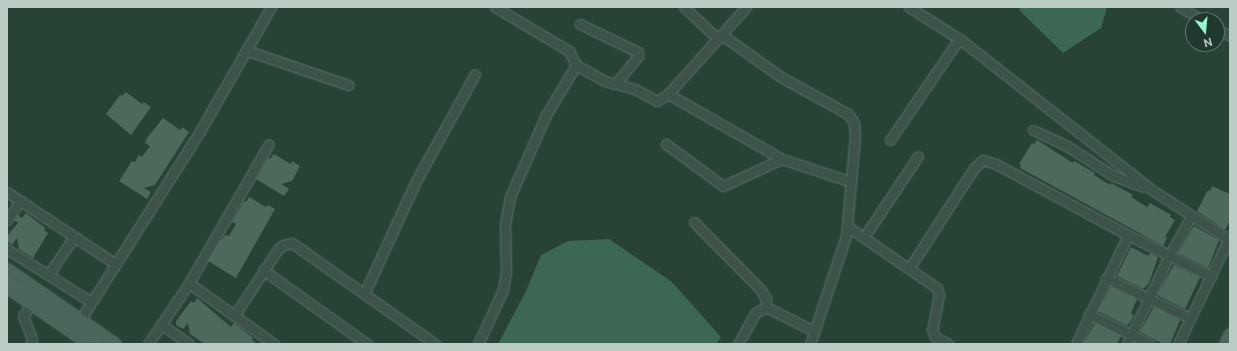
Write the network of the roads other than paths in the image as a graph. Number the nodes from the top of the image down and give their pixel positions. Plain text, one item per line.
1 (272, 7) edge
2 (495, 7) edge
3 (684, 7) edge
4 (746, 7) edge
5 (909, 7) edge
6 (580, 24) dead end
7 (720, 37) junction
8 (959, 39) junction
9 (248, 51) junction
10 (576, 65) junction
11 (475, 74) dead end
12 (615, 84) junction
13 (348, 85) dead end
14 (668, 94) junction
15 (1033, 130) dead end
16 (890, 140) dead end
17 (268, 144) dead end
18 (666, 144) dead end
19 (918, 156) dead end
20 (782, 159) junction
21 (849, 181) junction
22 (1152, 190) junction
23 (7, 192) edge
24 (20, 201) junction
25 (1191, 216) junction
26 (7, 220) edge
27 (694, 222) dead end
28 (847, 226) junction
29 (1128, 235) junction
30 (74, 237) junction
31 (864, 237) junction
32 (1230, 238) edge
33 (7, 249) edge
34 (1169, 256) junction
35 (114, 263) junction
36 (910, 267) junction
37 (7, 270) edge
38 (263, 270) junction
39 (48, 276) junction
40 (1211, 276) junction
41 (1106, 278) junction
42 (189, 283) junction
43 (7, 286) edge
44 (365, 292) junction
45 (1149, 298) junction
46 (91, 302) junction
47 (32, 303) junction
48 (766, 307) junction
49 (1089, 314) junction
50 (234, 316) junction
51 (1190, 318) junction
52 (162, 325) junction
53 (76, 326) junction
54 (814, 331) junction
55 (1130, 335) junction
56 (1230, 335) edge
57 (31, 344) edge
58 (91, 344) edge
59 (114, 344) edge
60 (148, 344) edge
61 (190, 344) edge
62 (274, 344) edge
63 (367, 344) edge
64 (435, 344) edge
65 (478, 344) edge
66 (738, 344) edge
67 (810, 344) edge
68 (948, 344) edge
69 (1076, 344) edge
70 (1127, 344) edge
71 (1150, 344) edge
72 (1178, 344) edge
73 (1226, 344) edge

1 - 9 street
2 - 10 street
3 - 7 street
4 - 7 street
5 - 8 street
6 - 12 street
7 - 14 street
7 - 21 street
8 - 16 street
8 - 22 street
9 - 13 street
9 - 35 street
10 - 12 street
10 - 65 street
11 - 44 street
12 - 14 street
14 - 20 street
15 - 22 street
17 - 42 street
18 - 20 street
19 - 31 street
20 - 21 street
21 - 28 street
22 - 25 street
23 - 24 street
24 - 26 street
24 - 30 street
25 - 32 street
25 - 34 street
27 - 48 street
28 - 31 street
28 - 54 street
29 - 34 street
29 - 36 street
29 - 41 street
30 - 35 street
30 - 39 street
31 - 36 street
32 - 40 street
33 - 39 street
34 - 40 street
34 - 45 street
35 - 46 street
36 - 68 street
37 - 53 street
38 - 44 street
38 - 50 street
38 - 63 street
39 - 46 street
40 - 51 street
41 - 45 street
41 - 49 street
42 - 50 street
42 - 52 street
43 - 47 street
44 - 64 street
45 - 51 street
45 - 55 street
46 - 53 street
47 - 53 street
47 - 57 street
48 - 54 street
48 - 66 street
49 - 55 street
49 - 69 street
50 - 62 street
51 - 72 street
52 - 60 street
52 - 61 street
53 - 58 street
53 - 59 street
54 - 67 street
55 - 70 street
55 - 71 street
56 - 73 street

